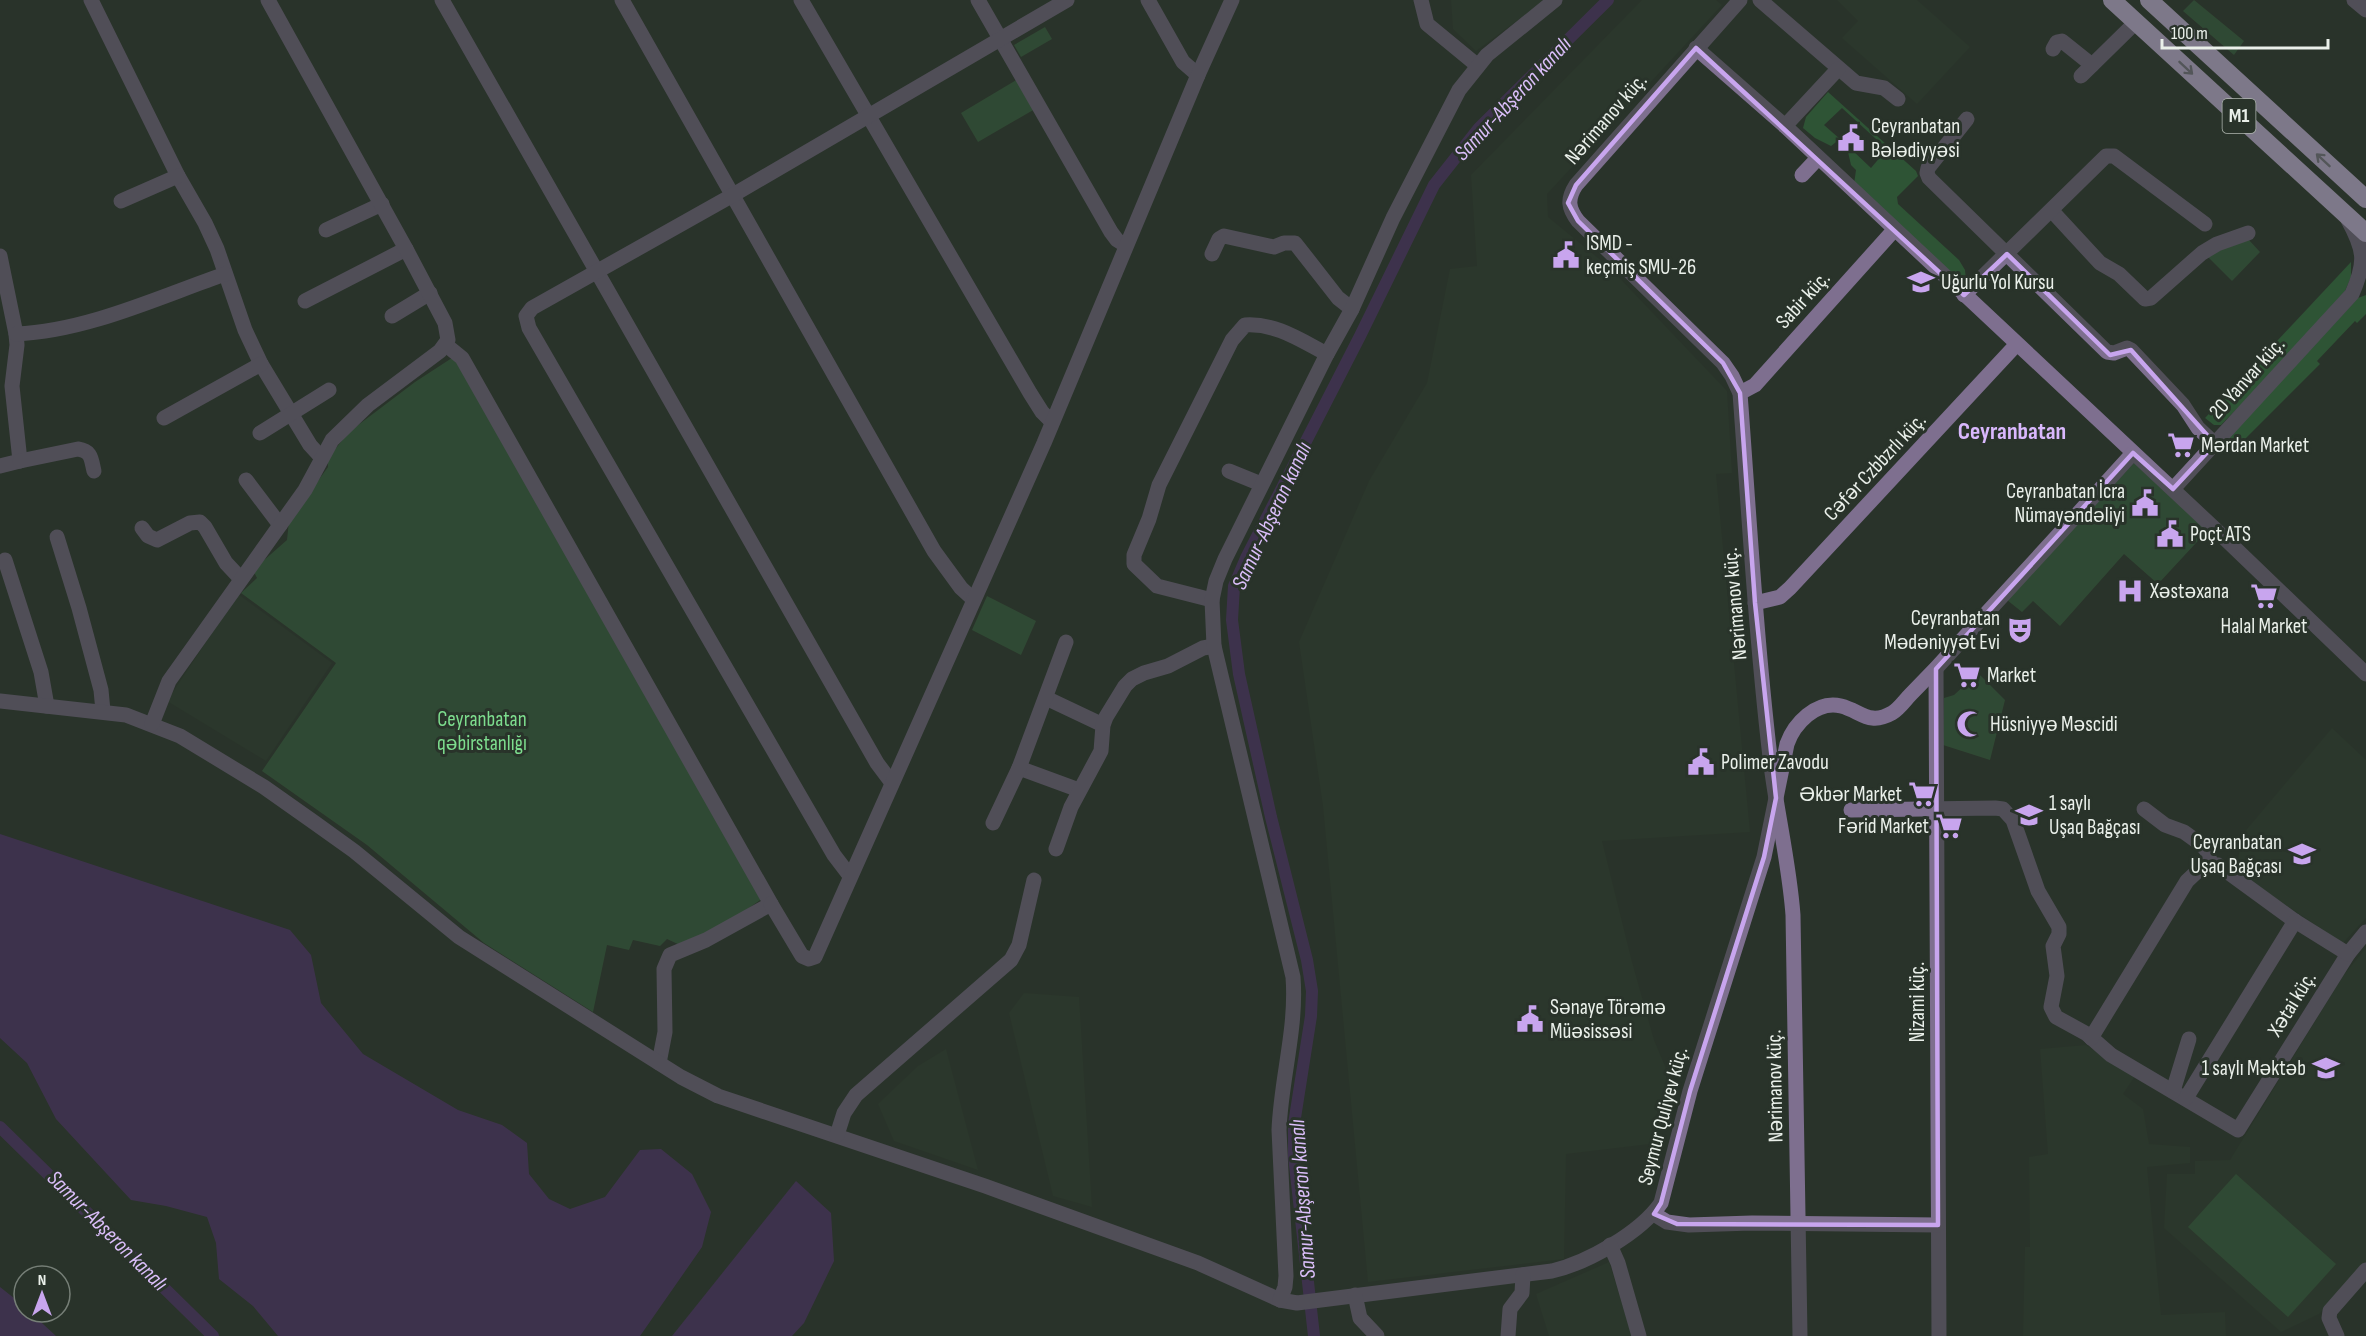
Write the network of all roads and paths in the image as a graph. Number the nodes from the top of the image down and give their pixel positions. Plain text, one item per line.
1 (91, 0) edge
2 (268, 0) edge
3 (442, 0) edge
4 (622, 0) edge
5 (801, 0) edge
6 (978, 0) edge
7 (1067, 0) edge
8 (1148, 0) edge
9 (1232, 0) edge
10 (1421, 0) edge
11 (1555, 0) edge
12 (1760, 0) edge
13 (2112, 0) edge
14 (2149, 0) edge
15 (2354, 0) edge
16 (1737, 1) edge
17 (2366, 10) edge
18 (2136, 22) junction
19 (1000, 38) junction
20 (1696, 48) junction
21 (2053, 49) dead end
22 (2092, 65) junction
23 (1478, 66) junction
24 (1838, 69) junction
25 (1198, 75) junction
26 (2081, 76) dead end
27 (1898, 99) dead end
28 (867, 117) junction
29 (1967, 119) dead end
30 (1785, 126) junction
31 (1818, 158) junction
32 (1802, 175) dead end
33 (178, 176) junction
34 (733, 195) junction
35 (2366, 199) edge
36 (121, 201) dead end
37 (382, 204) junction
38 (2052, 211) junction
39 (2344, 212) junction
40 (2205, 224) dead end
41 (326, 230) dead end
42 (1894, 230) junction
43 (2248, 233) dead end
44 (2366, 233) edge
45 (1125, 245) junction
46 (406, 249) junction
47 (1212, 254) dead end
48 (2007, 254) junction
49 (0, 256) edge
50 (597, 272) junction
51 (225, 274) junction
52 (2366, 287) edge
53 (430, 294) junction
54 (2352, 294) junction
55 (1964, 295) junction
56 (305, 301) dead end
57 (1352, 309) junction
58 (392, 316) dead end
59 (16, 334) junction
60 (446, 345) junction
61 (2016, 345) junction
62 (1327, 354) junction
63 (261, 364) junction
64 (328, 390) dead end
65 (1740, 393) junction
66 (291, 414) junction
67 (164, 418) dead end
68 (1051, 422) junction
69 (260, 433) dead end
70 (2215, 444) junction
71 (2133, 453) junction
72 (321, 457) junction
73 (21, 460) junction
74 (0, 466) edge
75 (94, 471) dead end
76 (1229, 471) dead end
77 (246, 480) dead end
78 (1261, 484) junction
79 (2173, 489) junction
80 (280, 525) junction
81 (142, 528) dead end
82 (57, 537) dead end
83 (5, 560) dead end
84 (241, 579) junction
85 (974, 599) junction
86 (1212, 600) junction
87 (1755, 603) junction
88 (1066, 642) dead end
89 (1214, 646) junction
90 (1936, 669) junction
91 (2366, 674) edge
92 (1046, 698) junction
93 (0, 701) edge
94 (47, 706) junction
95 (103, 711) junction
96 (152, 724) junction
97 (1103, 725) junction
98 (1019, 768) junction
99 (892, 783) junction
100 (1079, 790) junction
101 (1776, 798) junction
102 (2144, 809) dead end
103 (1851, 810) dead end
104 (1937, 810) junction
105 (993, 823) dead end
106 (1056, 849) dead end
107 (2211, 864) junction
108 (850, 876) junction
109 (1034, 880) dead end
110 (771, 904) junction
111 (2295, 921) junction
112 (2366, 932) edge
113 (2348, 954) junction
114 (2091, 1038) junction
115 (2189, 1039) dead end
116 (659, 1063) junction
117 (2180, 1095) junction
118 (837, 1135) junction
119 (1654, 1214) junction
120 (1798, 1225) junction
121 (1938, 1225) junction
122 (1610, 1245) junction
123 (2366, 1270) edge
124 (1523, 1275) junction
125 (1355, 1295) junction
126 (1280, 1300) junction
127 (1377, 1336) edge
128 (1508, 1336) edge
129 (1639, 1336) edge
130 (1800, 1336) edge
131 (1939, 1336) edge
132 (2337, 1336) edge

1 - 33 street
2 - 37 street
3 - 50 street
4 - 34 street
5 - 28 street
6 - 19 street
7 - 19 street
8 - 25 street
9 - 25 street
10 - 23 street
11 - 23 street
12 - 24 street
13 - 18 highway, M1
35 -> 14 highway, M1
15 - 17 street
16 - 20 street, Nərimanov küç.
18 - 22 street
18 -> 39 highway, M1
19 - 28 street
19 - 45 street
20 - 30 street
20 - 65 street, Nərimanov küç.
21 - 22 street
22 - 26 street
23 - 57 street
24 - 27 street
24 - 30 street
25 - 45 street
28 - 34 street
28 - 68 street
29 - 48 street
30 - 31 street
31 - 32 street
31 - 42 street
33 - 36 street
33 - 51 street
34 - 50 street
34 - 85 street
37 - 41 street
37 - 46 street
38 - 40 street
38 - 43 street
38 - 48 street
39 - 44 highway, M1
39 - 54 street
42 - 55 street
42 - 65 street, Sabir küç.
45 - 68 street
46 - 53 street
46 - 56 street
47 - 57 street
48 - 55 street
48 - 70 street
49 - 59 street
50 - 99 street
50 - 108 street
51 - 59 street
51 - 63 street
52 - 54 street
53 - 58 street
53 - 60 street
54 - 70 street, 20 Yanvar küç.
55 - 61 street
57 - 62 street
59 - 73 street
60 - 72 street
60 - 110 street
61 - 71 street
61 - 87 street, Cəfər Czbbzrlı küç.
62 - 78 street
62 - 86 street
63 - 66 street
63 - 67 street
64 - 66 street
65 - 87 street, Nərimanov küç.
66 - 69 street
66 - 72 street
68 - 85 street
70 - 79 street, 20 Yanvar küç.
71 - 79 street
71 - 90 street
72 - 80 street
73 - 74 street
73 - 75 street
76 - 78 street
77 - 80 street
78 - 86 street
79 - 91 street
80 - 84 street
81 - 84 street
82 - 95 street
83 - 94 street
84 - 96 street
85 - 99 street
86 - 89 street
87 - 101 street, Nərimanov küç.
88 - 92 street
89 - 97 street
89 - 126 street
90 - 101 street
90 - 104 street, Nizami küç.
92 - 97 street
92 - 98 street
93 - 94 street, Seymur Quliyev küç.
94 - 95 street, Seymur Quliyev küç.
95 - 96 street, Seymur Quliyev küç.
96 - 116 street, Seymur Quliyev küç.
97 - 100 street
98 - 100 street
98 - 105 street
99 - 108 street
100 - 106 street
101 - 119 street, Seymur Quliyev küç.
101 - 120 street, Nərimanov küç.
102 - 107 street
103 - 104 street
104 - 114 street
104 - 121 street, Nizami küç.
107 - 111 street
107 - 114 street
108 - 110 street
109 - 118 street
110 - 116 street
111 - 113 street
111 - 117 street
112 - 113 street, Xətai küç.
113 - 117 street, Xətai küç.
114 - 117 street
115 - 117 street
116 - 118 street, Seymur Quliyev küç.
118 - 126 street, Seymur Quliyev küç.
119 - 120 street
119 - 122 street, Seymur Quliyev küç.
120 - 121 street
120 - 130 street, Nərimanov küç.
121 - 131 street, Nizami küç.
122 - 124 street, Seymur Quliyev küç.
122 - 129 street
123 - 132 street
124 - 125 street, Seymur Quliyev küç.
124 - 128 street
125 - 126 street, Seymur Quliyev küç.
125 - 127 street

